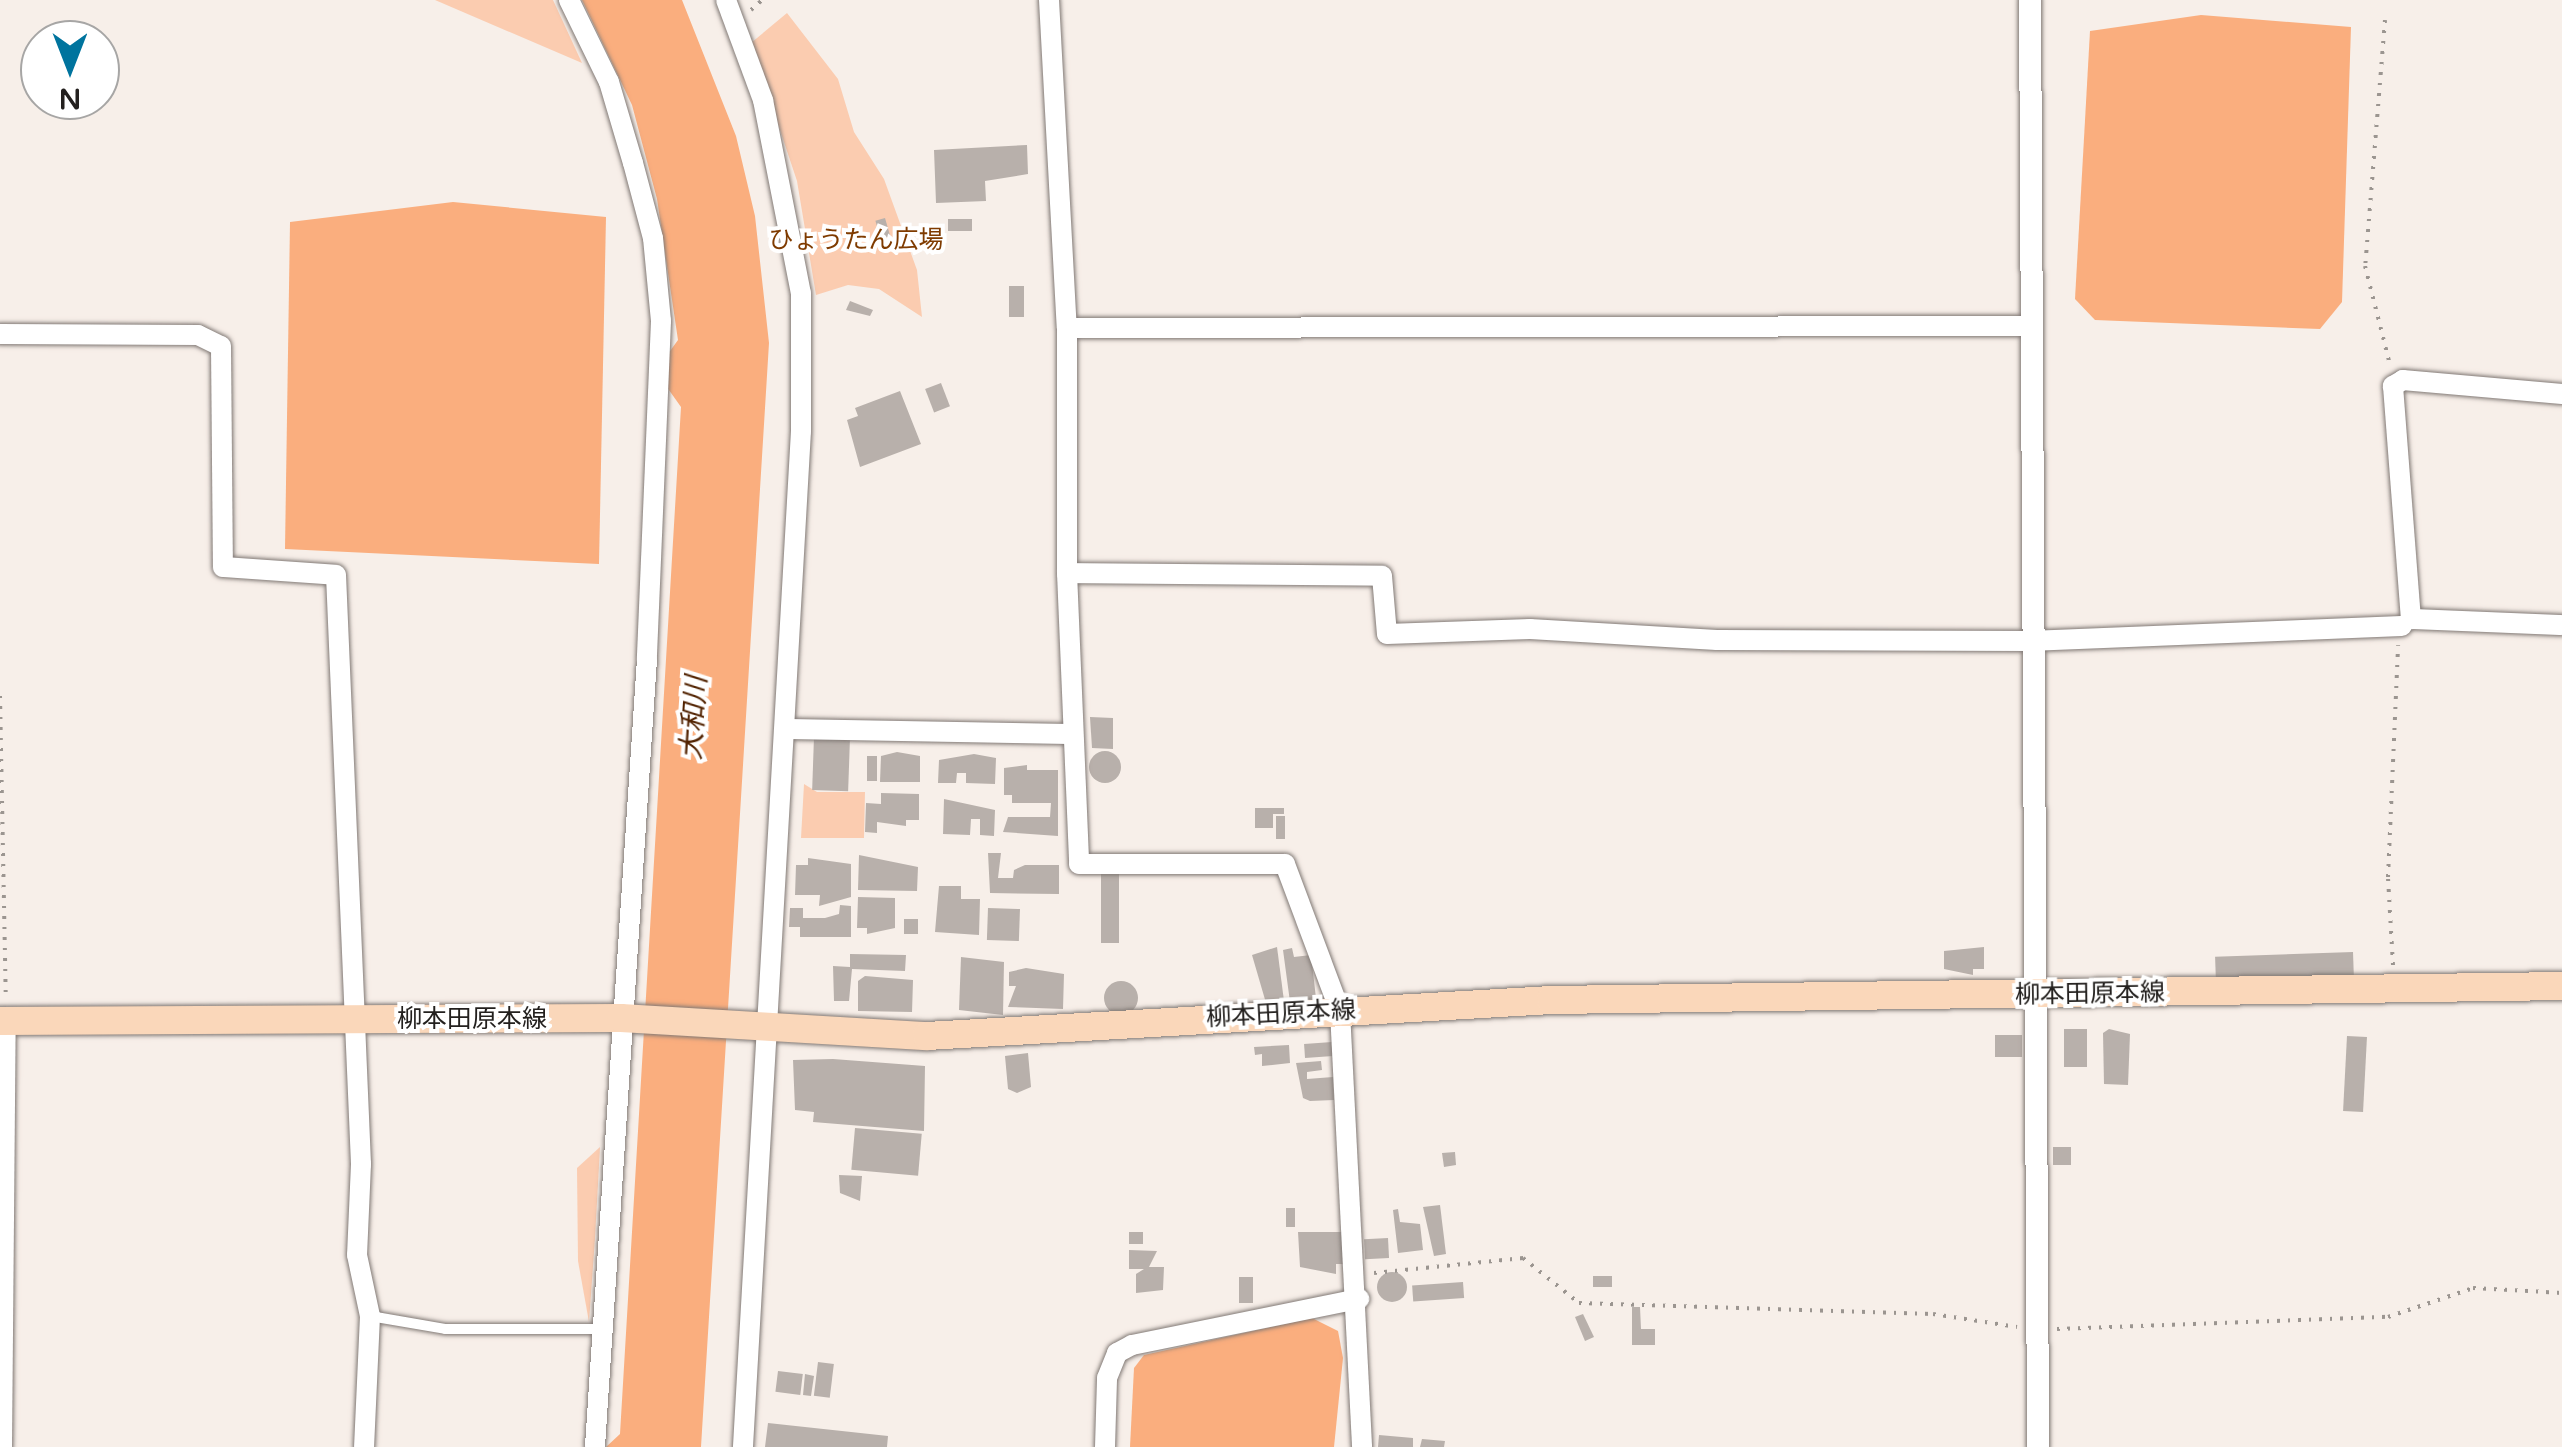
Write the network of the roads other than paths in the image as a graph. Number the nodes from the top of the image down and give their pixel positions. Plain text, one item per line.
1 (569, 0) edge
2 (726, 0) edge
3 (1050, 0) edge
4 (2030, 0) edge
5 (2030, 326) junction
6 (1067, 328) junction
7 (0, 334) edge
8 (2562, 394) edge
9 (1067, 572) junction
10 (2562, 624) edge
11 (2402, 626) road end
12 (2029, 641) junction
13 (785, 728) junction
14 (1073, 734) junction
15 (2562, 986) edge
16 (2035, 996) junction
17 (1340, 1011) junction
18 (625, 1018) junction
19 (356, 1020) junction
20 (3, 1021) edge
21 (766, 1025) junction
22 (1359, 1299) junction
23 (370, 1316) junction
24 (600, 1330) junction
25 (2, 1447) edge
26 (364, 1447) edge
27 (595, 1447) edge
28 (743, 1447) edge
29 (1105, 1447) edge
30 (1362, 1447) edge
31 (2038, 1447) edge

1 - 18 street
2 - 13 street
3 - 6 street
4 - 5 street
5 - 6 street
5 - 12 street
6 - 9 street
7 - 19 street
8 - 10 street
9 - 12 street
9 - 14 street
11 - 12 street
12 - 16 street
13 - 14 street
13 - 21 street
14 - 17 street
15 - 16 main road, 柳本田原本線
16 - 17 main road, 柳本田原本線
16 - 31 street
17 - 21 main road, 柳本田原本線
17 - 22 street
18 - 19 main road, 柳本田原本線
18 - 21 main road, 柳本田原本線
18 - 24 street
19 - 20 main road, 柳本田原本線
19 - 23 street
20 - 25 street
21 - 28 street
22 - 29 street
22 - 30 street
23 - 24 lane
23 - 26 street
24 - 27 street

